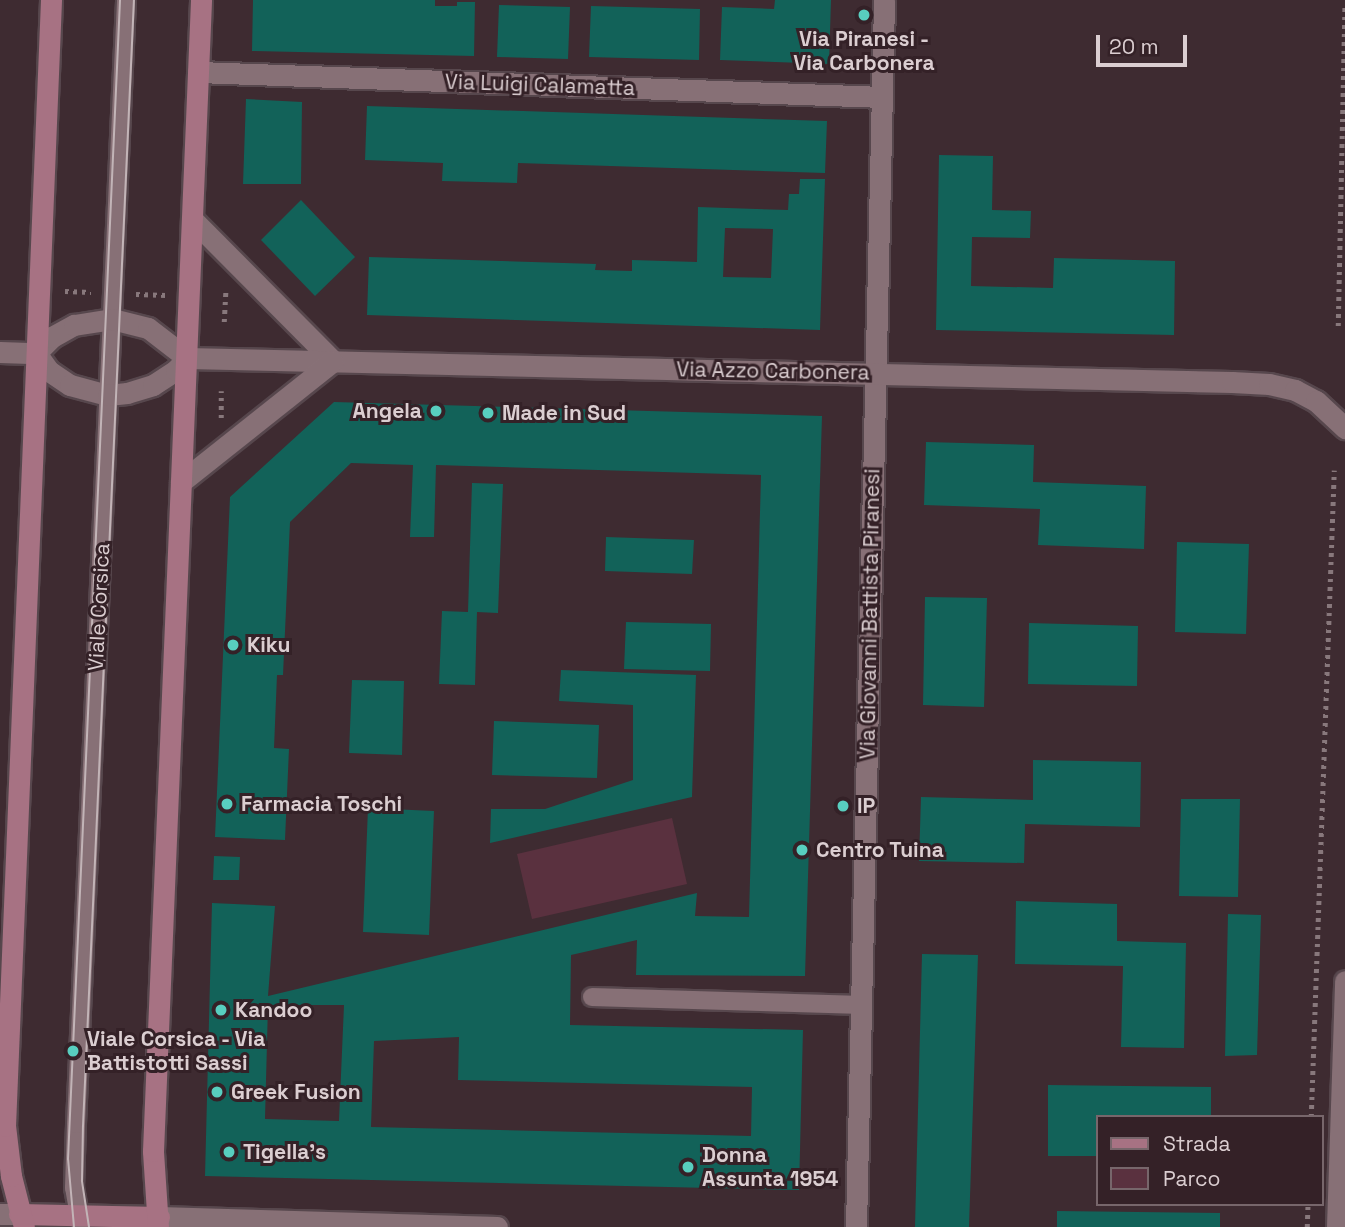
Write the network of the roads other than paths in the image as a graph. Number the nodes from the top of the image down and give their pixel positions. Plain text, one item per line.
1 (51, 0) edge
2 (126, 0) edge
3 (201, 0) edge
4 (884, 0) edge
5 (198, 72) junction
6 (882, 97) junction
7 (193, 220) junction
8 (112, 319) junction
9 (0, 352) edge
10 (36, 353) junction
11 (187, 358) junction
12 (333, 361) junction
13 (876, 374) junction
14 (108, 395) junction
15 (1345, 428) edge
16 (181, 482) junction
17 (1345, 981) edge
18 (592, 997) dead end
19 (862, 1004) junction
20 (14, 1218) edge
21 (80, 1221) edge
22 (159, 1222) edge
23 (497, 1227) edge
24 (856, 1227) edge
25 (1336, 1227) edge

1 - 10 main road
2 - 8 lane, Viale Corsica
3 - 5 main road
4 - 6 street, Via Giovanni Battista Piranesi
5 - 6 street, Via Luigi Calamatta
5 - 7 main road
6 - 13 street, Via Giovanni Battista Piranesi
7 - 11 main road
7 - 12 street
8 - 10 street
8 - 11 street
8 - 14 lane, Viale Corsica
9 - 10 street
10 - 14 street
10 - 20 main road
11 - 12 street, Via Azzo Carbonera
11 - 14 street
11 - 16 main road
12 - 13 street, Via Azzo Carbonera
12 - 16 street
13 - 15 street, Via Azzo Carbonera
13 - 19 street, Via Giovanni Battista Piranesi
14 - 21 lane, Viale Corsica
16 - 22 main road
17 - 25 street
18 - 19 lane
19 - 24 street, Via Giovanni Battista Piranesi
20 - 21 main road
21 - 22 main road
22 - 23 street

